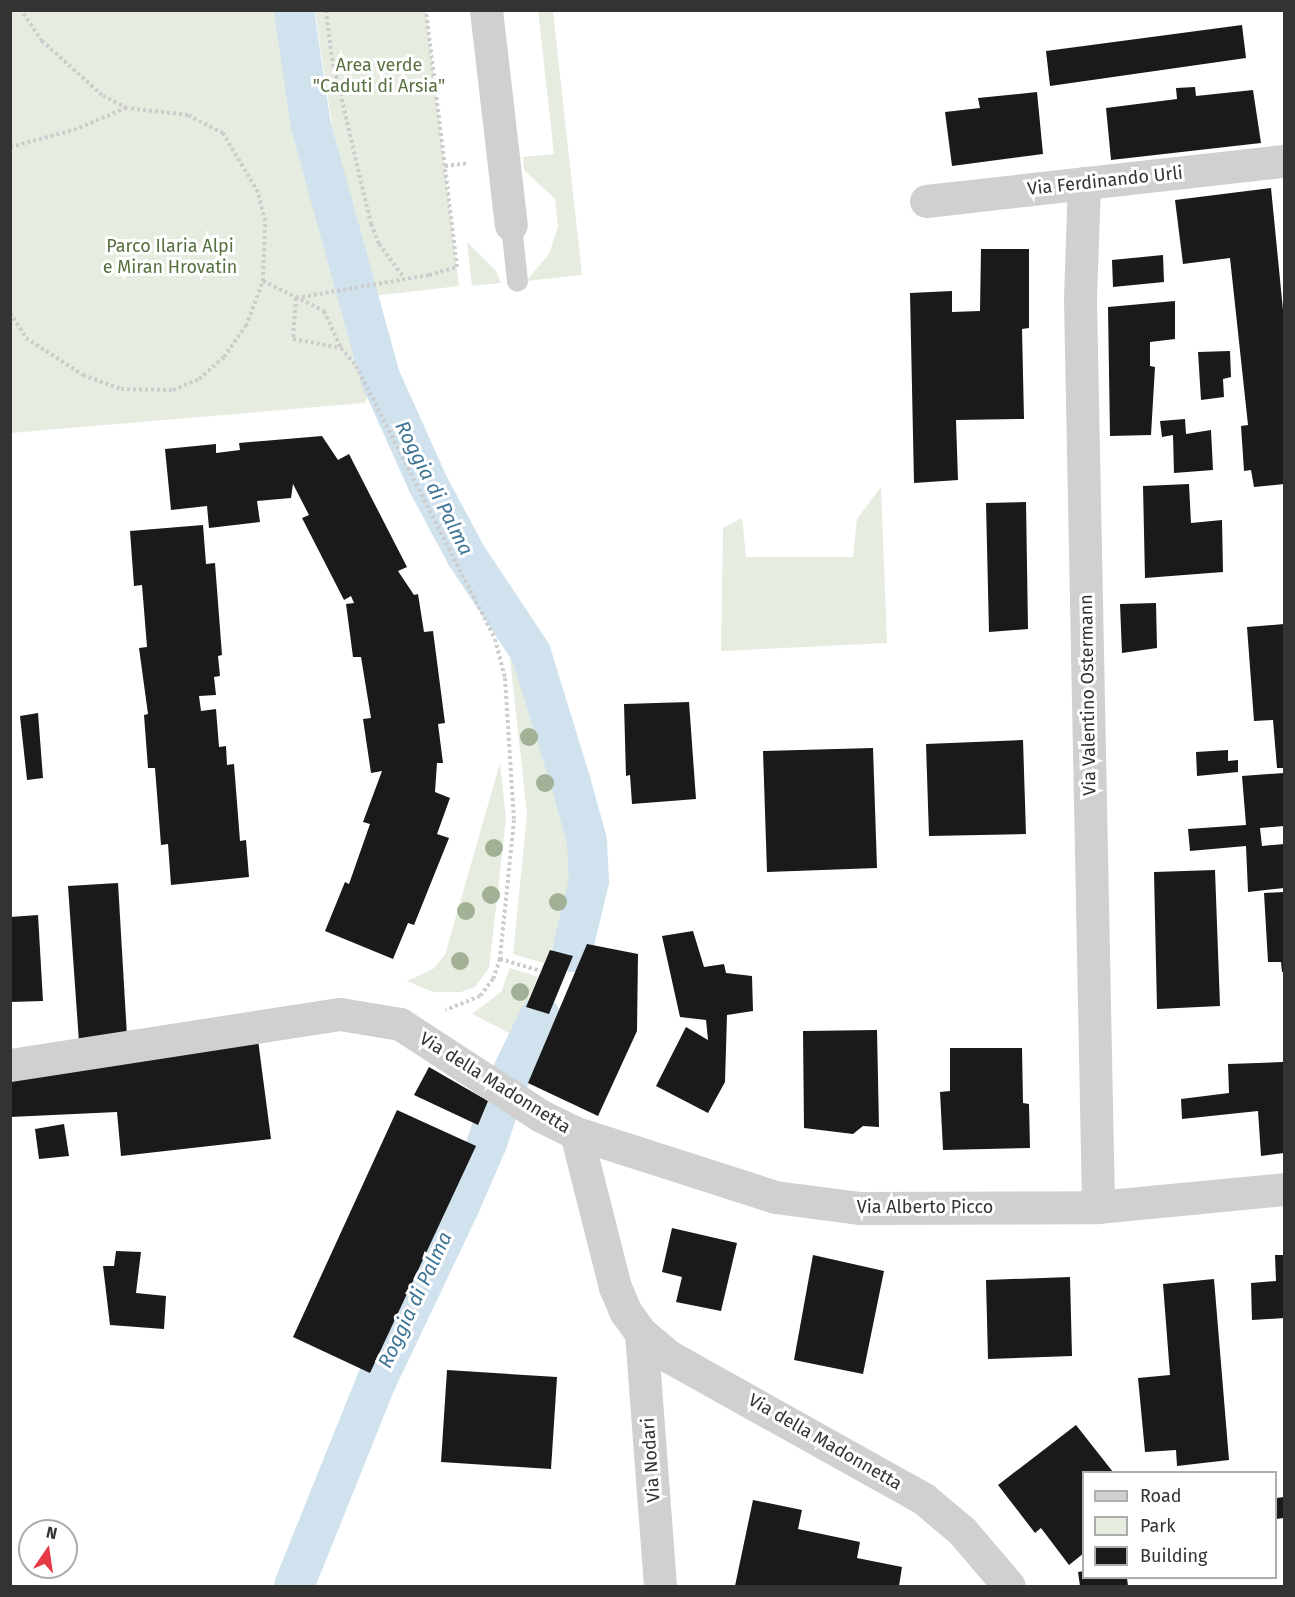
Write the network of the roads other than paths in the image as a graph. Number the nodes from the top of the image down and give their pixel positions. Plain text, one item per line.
1 (486, 10) edge
2 (1284, 161) edge
3 (1084, 183) junction
4 (926, 201) dead end
5 (511, 225) joint
6 (517, 281) dead end
7 (10, 1065) edge
8 (576, 1133) junction
9 (1284, 1189) edge
10 (1098, 1207) junction
11 (641, 1333) junction
12 (660, 1587) edge
13 (1009, 1587) edge

1 - 5 street
2 - 3 street, Via Ferdinando Urli
3 - 4 street, Via Ferdinando Urli
3 - 10 street, Via Valentino Ostermann
5 - 6 lane
7 - 8 street, Via della Madonnetta
8 - 10 street, Via Alberto Picco
8 - 11 street, Via della Madonnetta
9 - 10 street, Via Alberto Picco
11 - 12 street, Via Nodari
11 - 13 street, Via della Madonnetta

